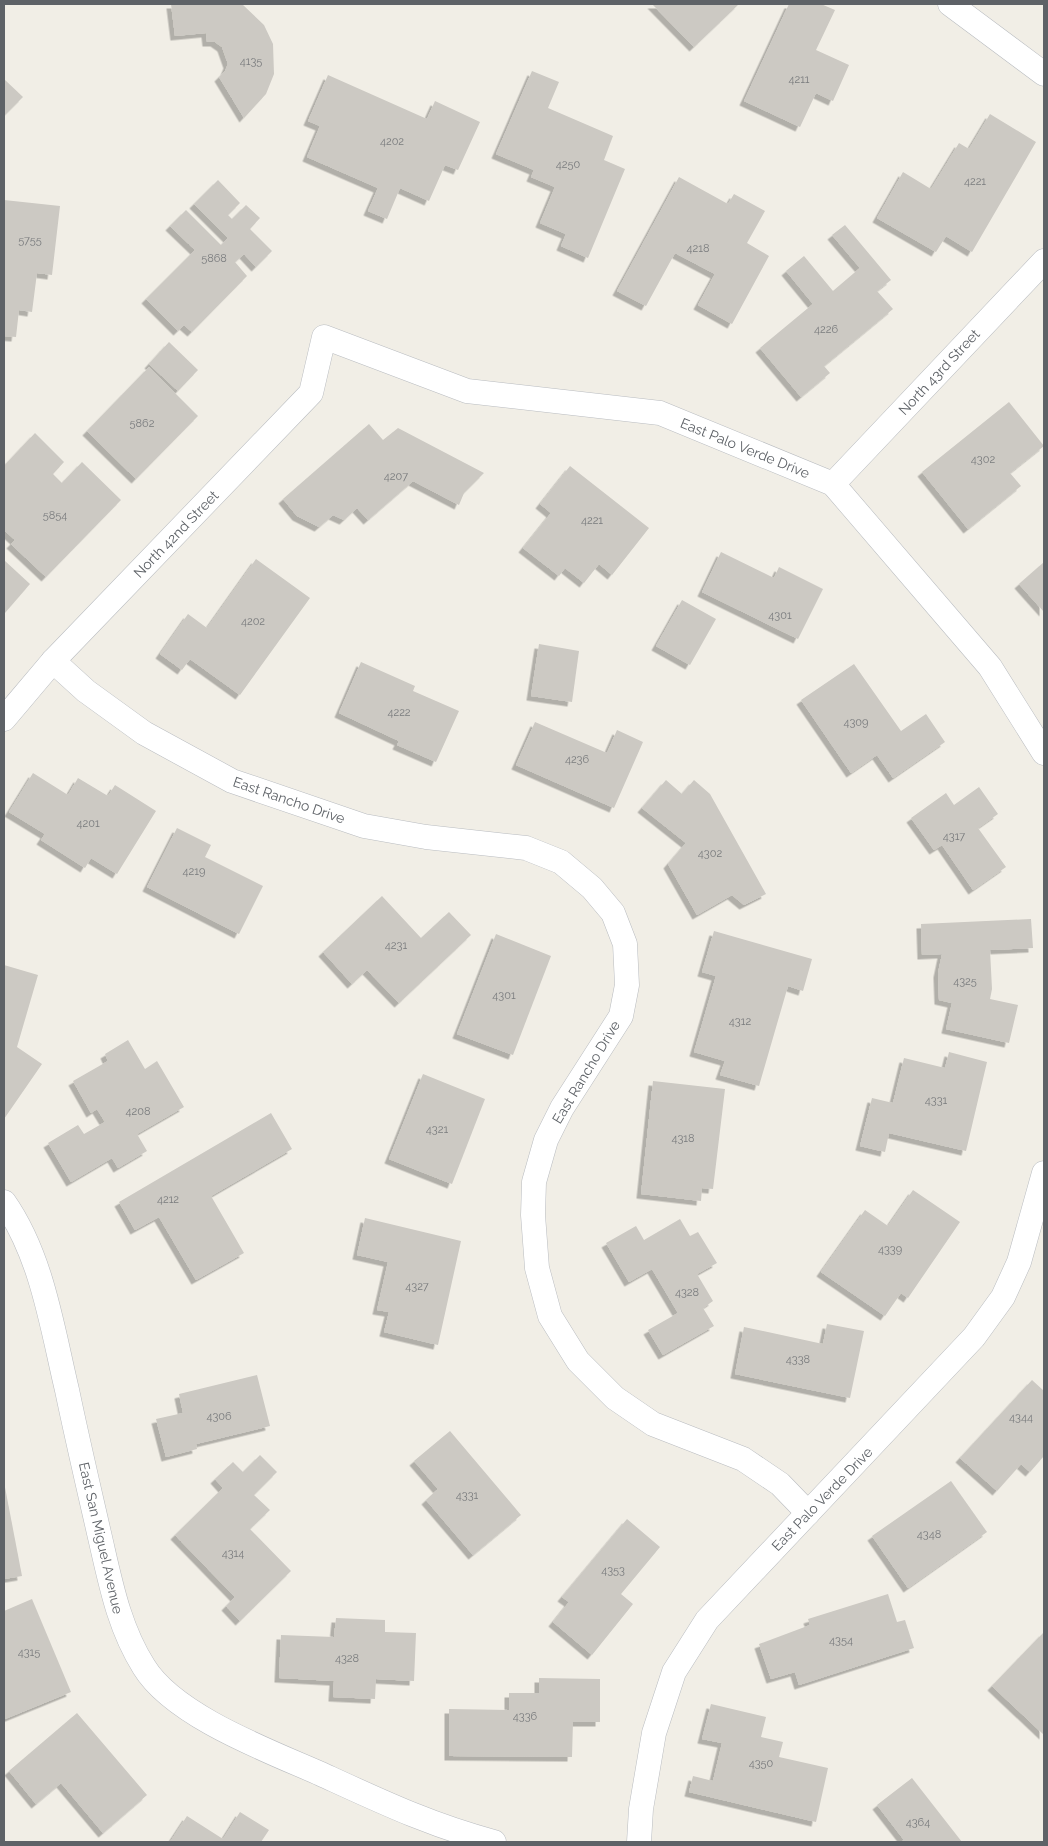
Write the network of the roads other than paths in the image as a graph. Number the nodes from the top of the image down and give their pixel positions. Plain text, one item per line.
1 (950, 4) edge
2 (1044, 74) edge
3 (1044, 261) edge
4 (324, 337) joint
5 (834, 484) junction
6 (54, 661) junction
7 (4, 719) edge
8 (1044, 753) edge
9 (1044, 1173) edge
10 (4, 1202) edge
11 (808, 1513) junction
12 (494, 1842) edge
13 (639, 1842) edge

1 - 2 street
3 - 5 street, North 43rd Street
4 - 5 street, East Palo Verde Drive
4 - 6 street, North 42nd Street
5 - 8 street, East Palo Verde Drive
6 - 7 street, North 42nd Street
6 - 11 street, East Rancho Drive
9 - 11 street, East Palo Verde Drive
10 - 12 street, East San Miguel Avenue
11 - 13 street, East Palo Verde Drive

